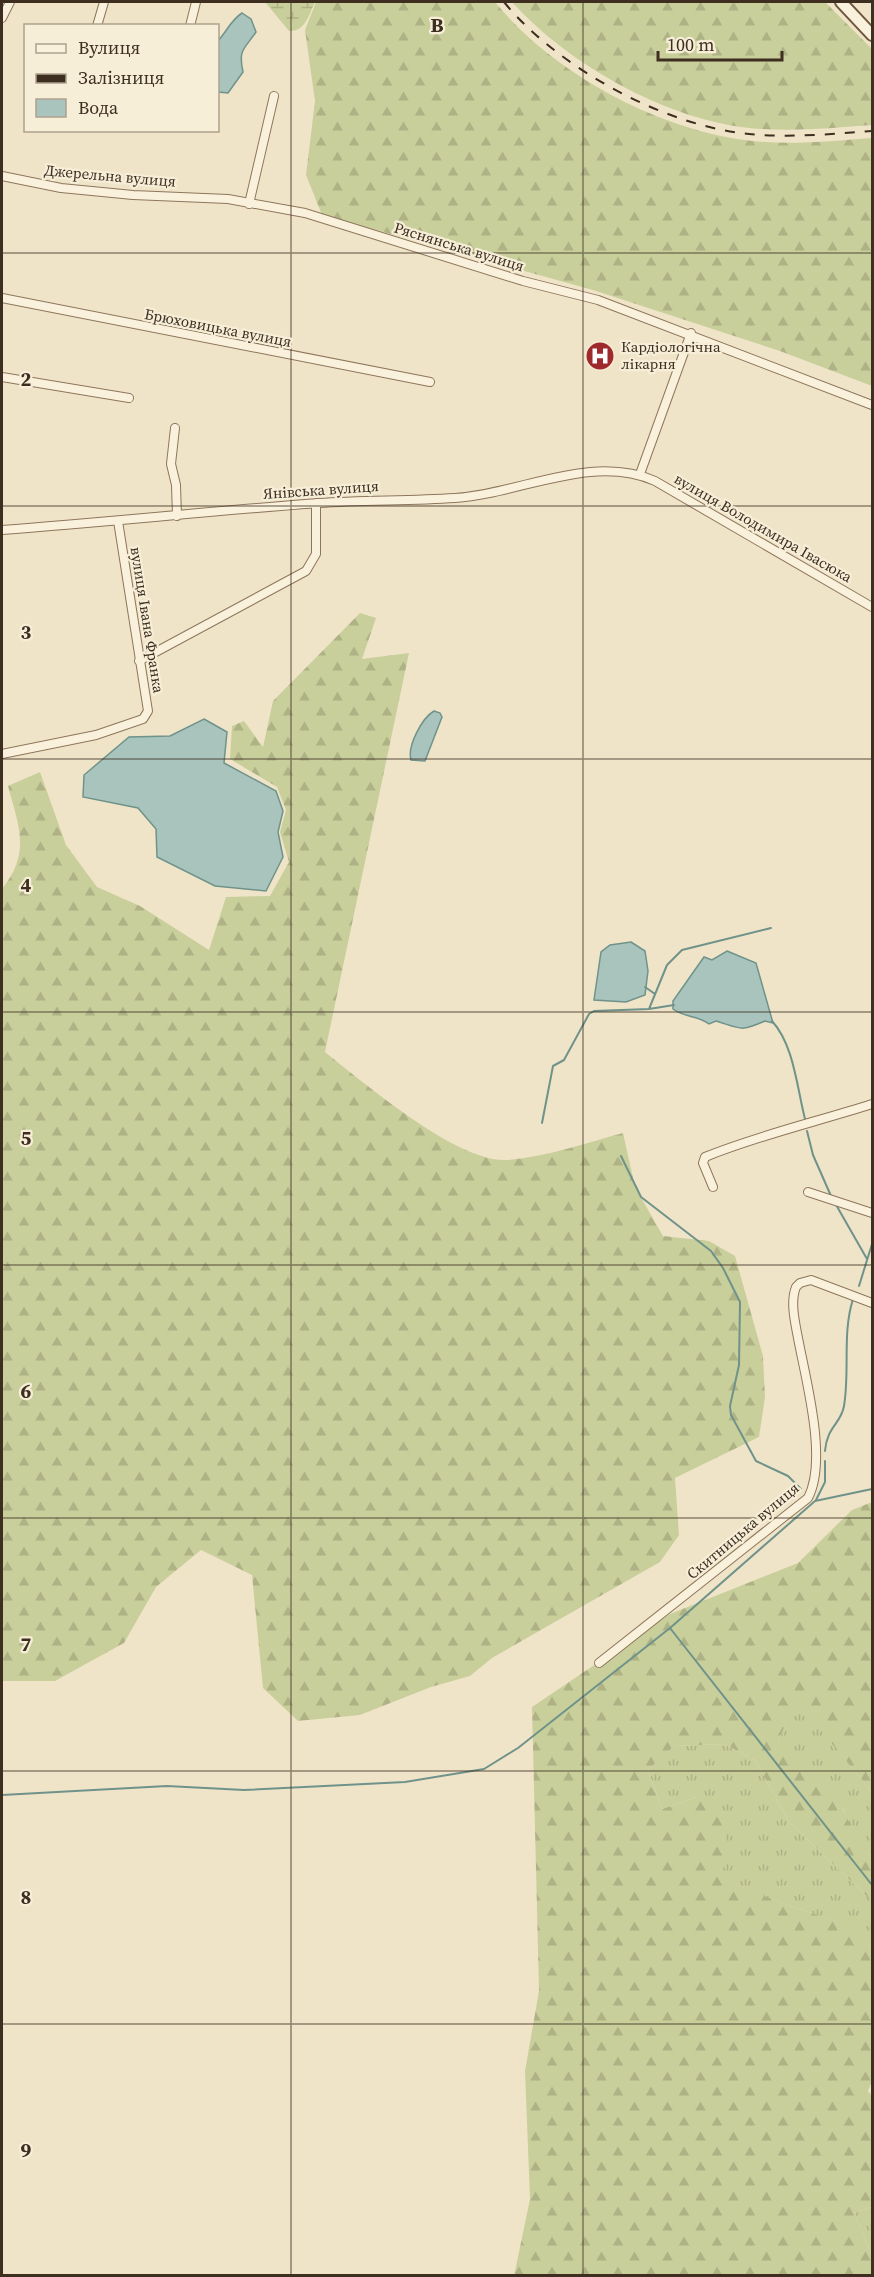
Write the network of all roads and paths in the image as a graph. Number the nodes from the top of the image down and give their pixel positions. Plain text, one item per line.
1 (10, 2) edge
2 (105, 2) edge
3 (196, 2) edge
4 (842, 2) edge
5 (2, 18) edge
6 (98, 24) edge
7 (190, 24) edge
8 (873, 35) edge
9 (274, 96) dead end
10 (2, 176) edge
11 (216, 198) joint
12 (249, 204) junction
13 (2, 298) edge
14 (691, 333) junction
15 (2, 377) edge
16 (430, 382) dead end
17 (129, 398) dead end
18 (873, 405) edge
19 (175, 428) dead end
20 (640, 474) junction
21 (316, 504) junction
22 (177, 516) junction
23 (118, 521) junction
24 (2, 530) edge
25 (873, 607) edge
26 (139, 662) junction
27 (2, 754) edge
28 (873, 1104) edge
29 (713, 1187) dead end
30 (808, 1192) dead end
31 (873, 1213) edge
32 (872, 1302) edge
33 (599, 1663) dead end

1 - 5 street
2 - 6 street
3 - 7 street
4 - 8 main road
9 - 12 street
10 - 11 street, Джерельна вулиця
11 - 12 street, Ряснянська вулиця
12 - 14 street, Ряснянська вулиця
13 - 16 street, Брюховицька вулиця
14 - 18 street, Ряснянська вулиця
14 - 20 street
15 - 17 street
19 - 22 street
20 - 21 street, Янівська вулиця
20 - 25 street, вулиця Володимира Івасюка
21 - 22 street, Янівська вулиця
21 - 26 street
22 - 23 street, Янівська вулиця
23 - 24 street, Янівська вулиця
23 - 26 street, вулиця Івана Франка
26 - 27 street, вулиця Івана Франка
28 - 29 street
30 - 31 street
32 - 33 street, Скитницька вулиця

